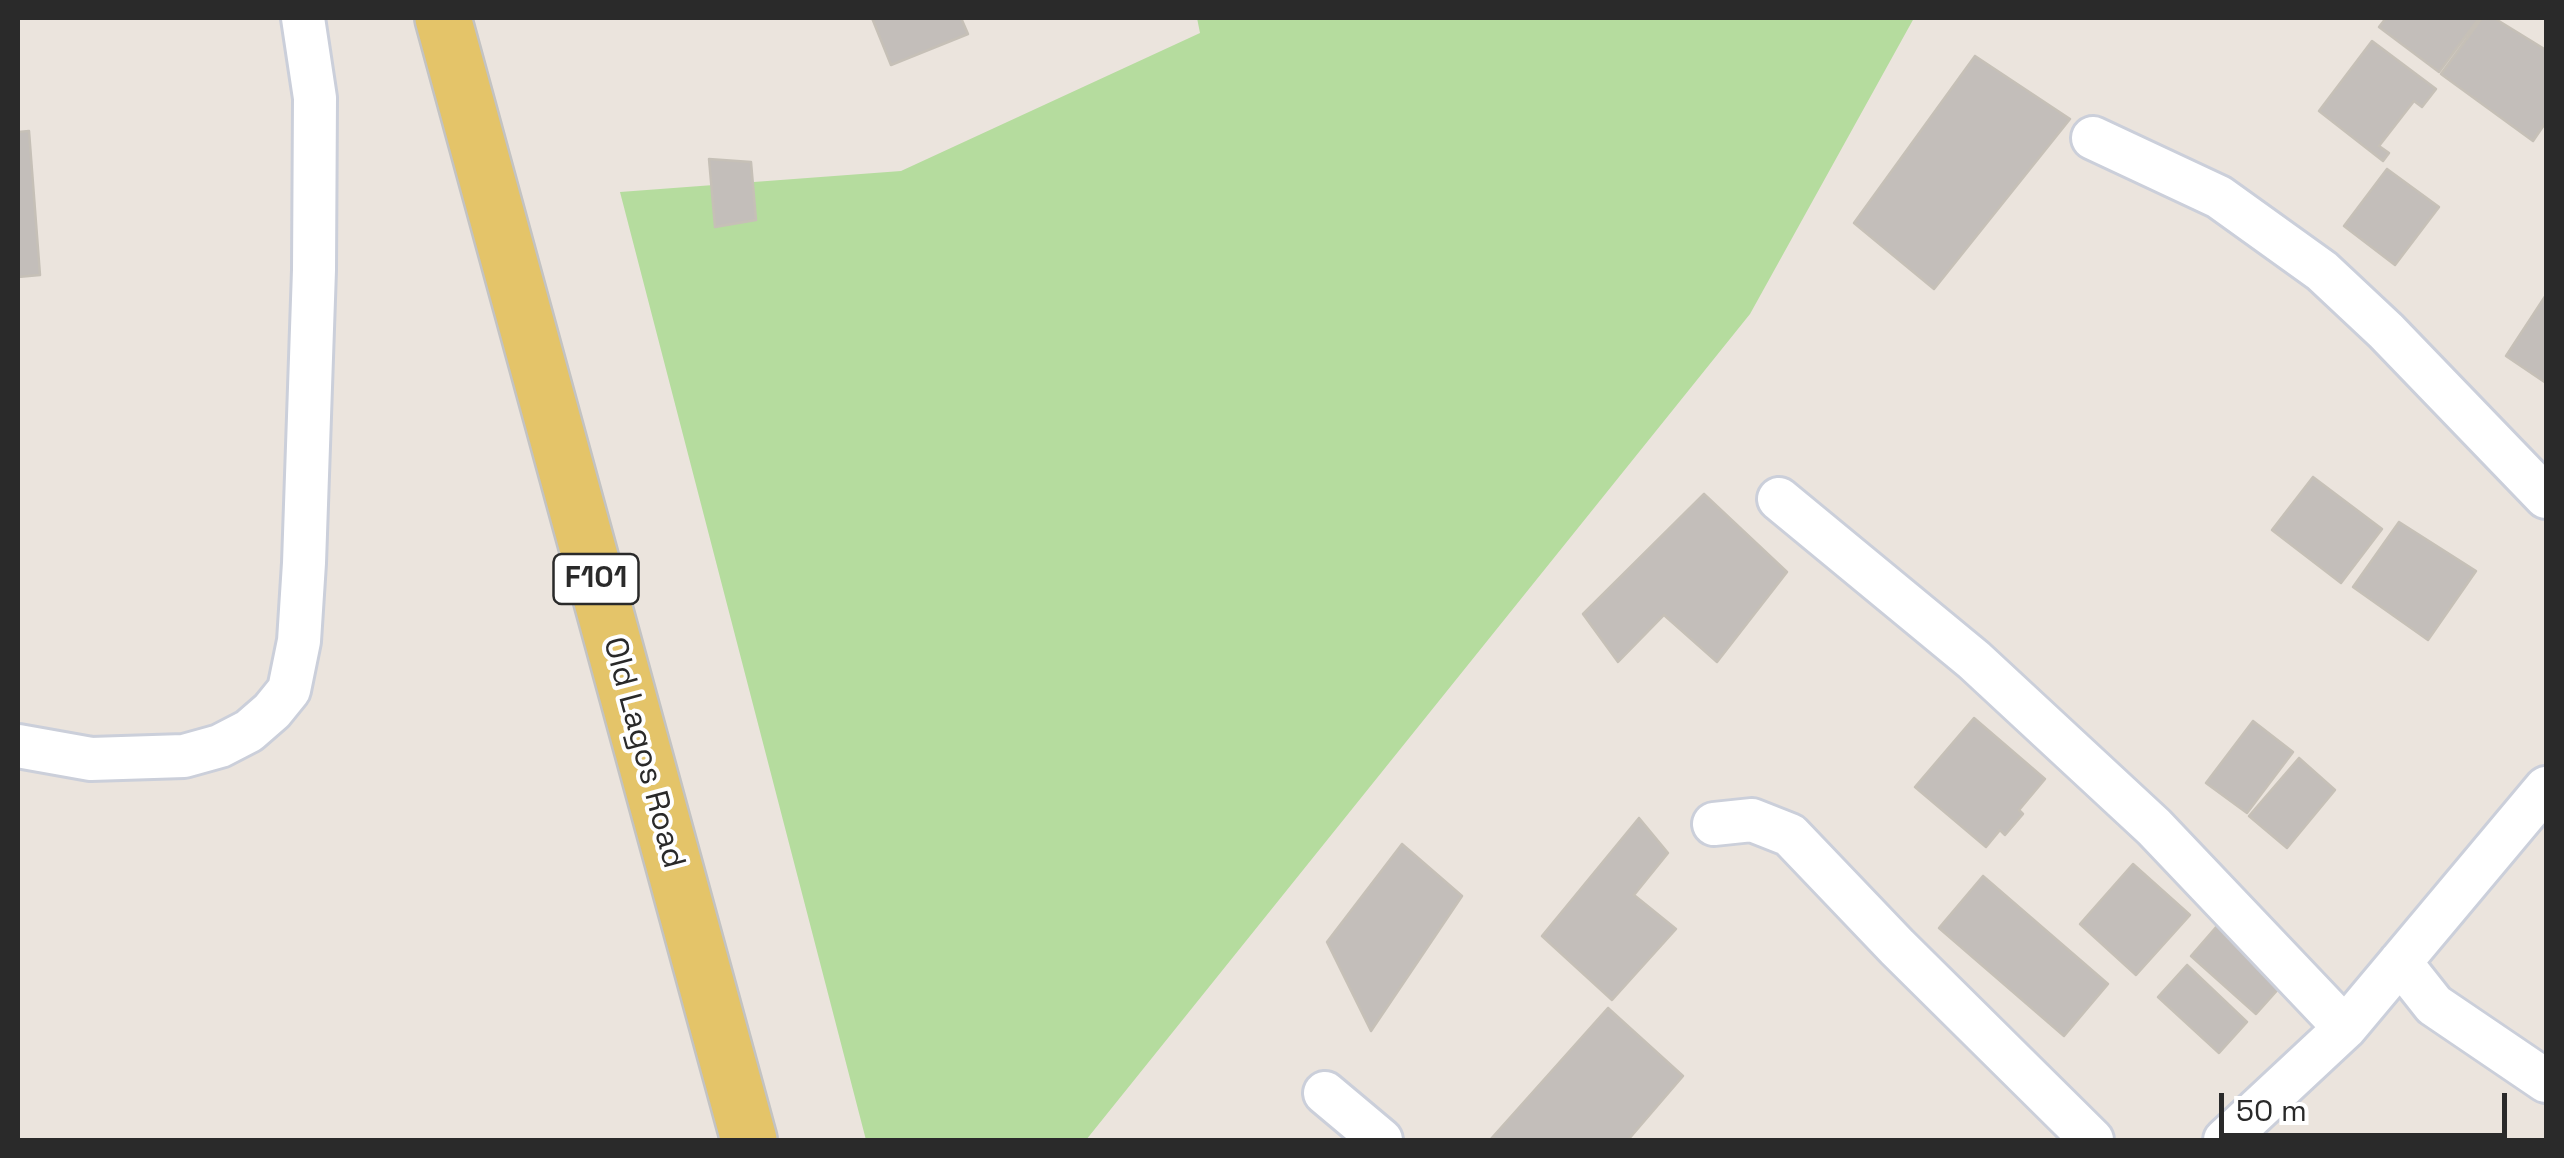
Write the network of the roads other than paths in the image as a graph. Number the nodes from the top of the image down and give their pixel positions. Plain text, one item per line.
1 (302, 18) edge
2 (443, 18) edge
3 (2093, 138) dead end
4 (2546, 497) edge
5 (1778, 500) dead end
6 (18, 746) edge
7 (2546, 788) edge
8 (1714, 824) dead end
9 (2400, 962) junction
10 (2345, 1028) junction
11 (2546, 1082) edge
12 (1324, 1093) dead end
13 (749, 1140) edge
14 (1381, 1140) edge
15 (2092, 1140) edge
16 (2225, 1140) edge

1 - 6 street
2 - 13 main road, Old Lagos Road / F101
3 - 4 street
5 - 10 street
7 - 9 street
8 - 15 street
9 - 10 street
9 - 11 street
10 - 16 street
12 - 14 street

